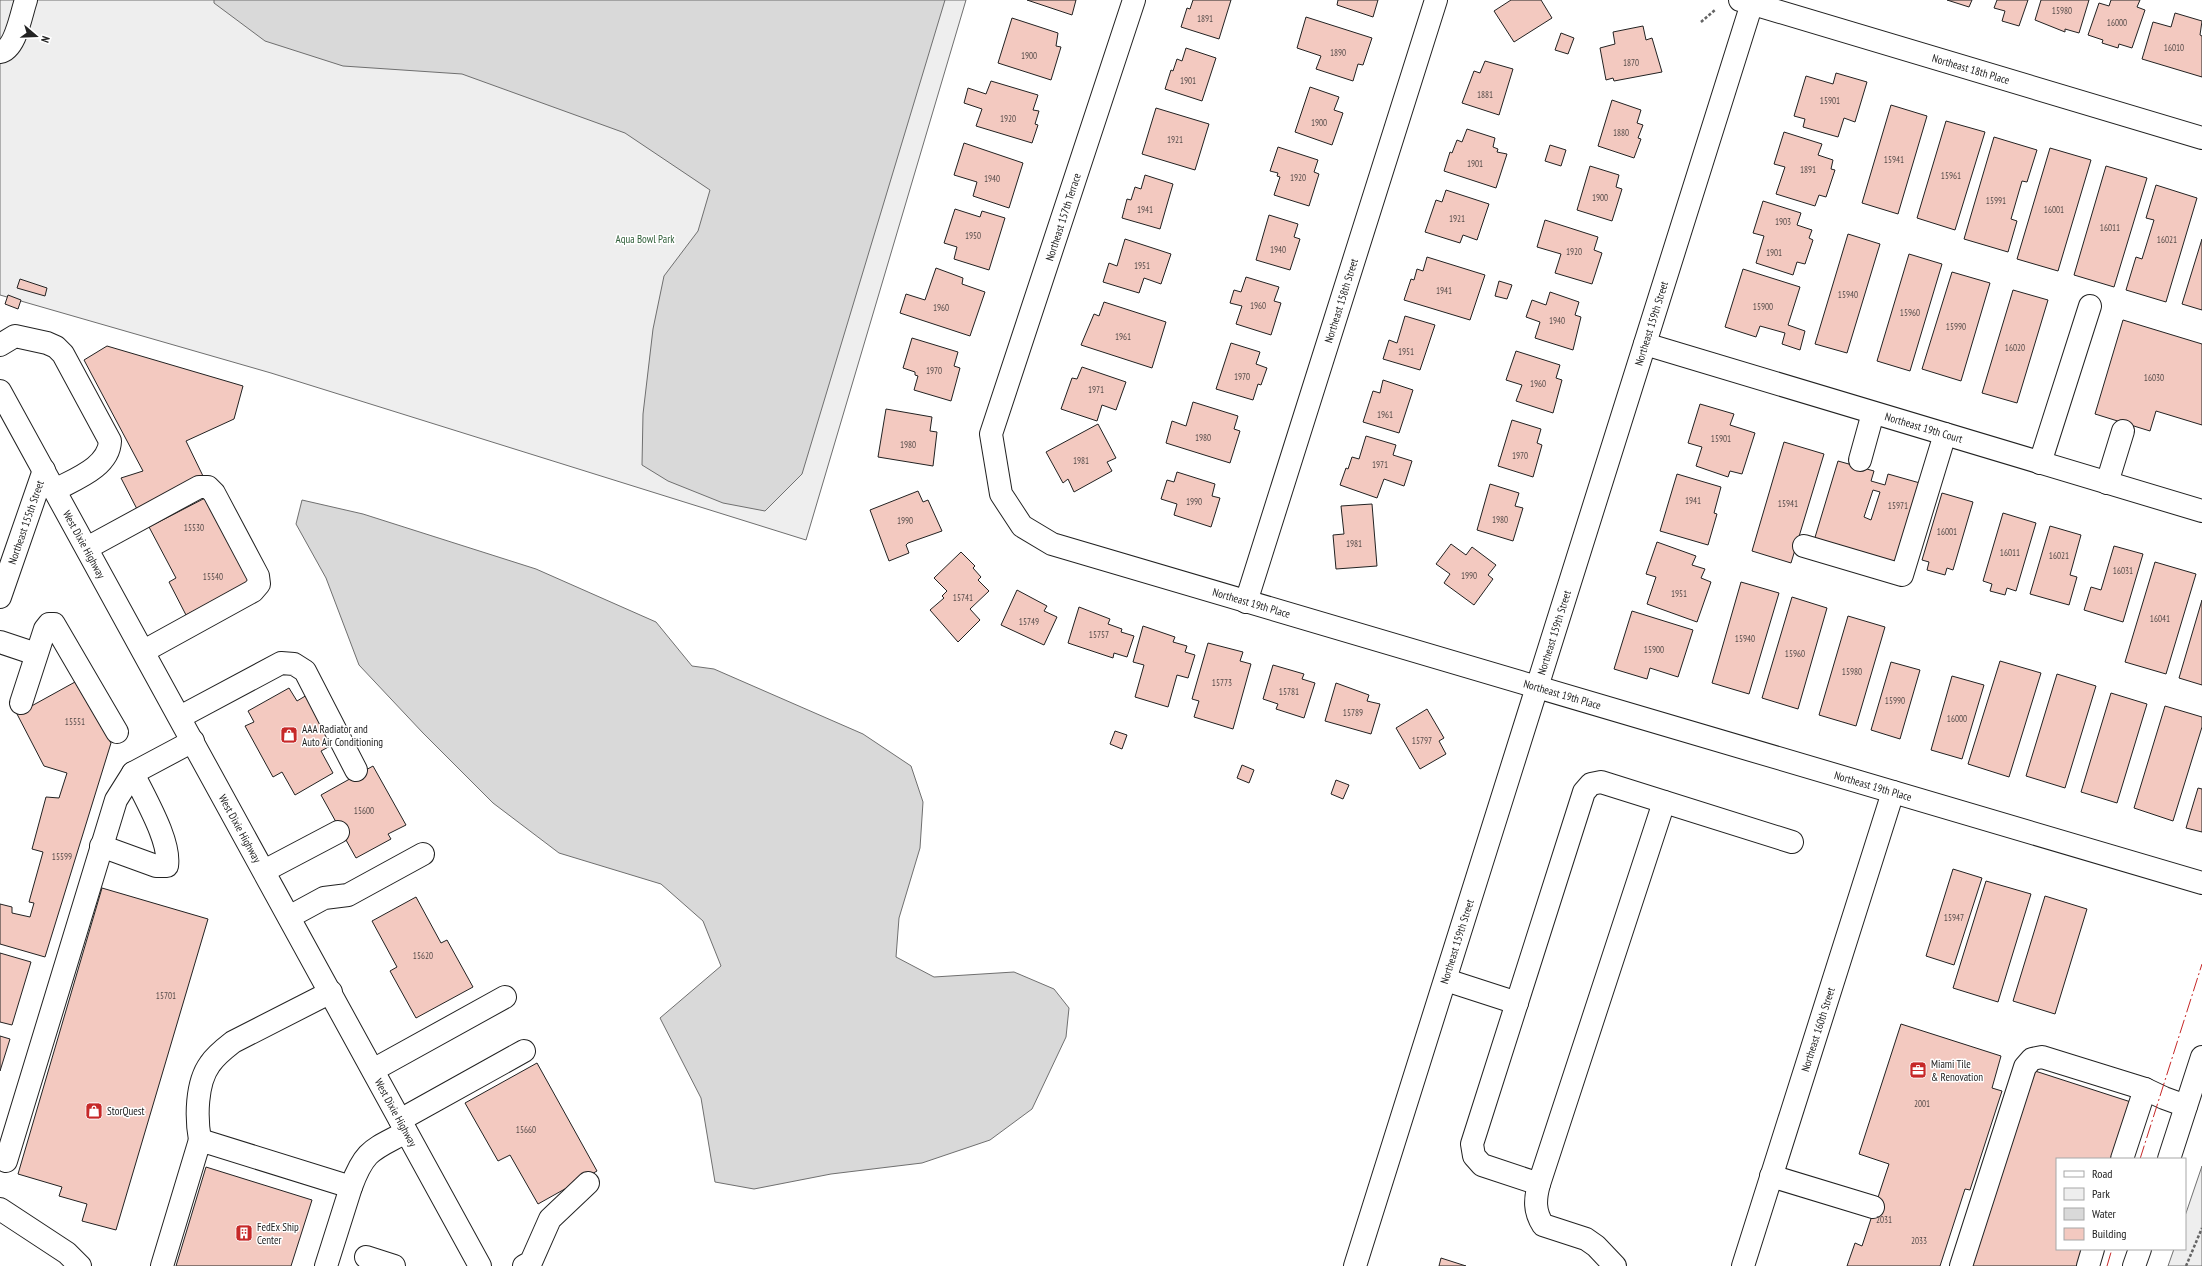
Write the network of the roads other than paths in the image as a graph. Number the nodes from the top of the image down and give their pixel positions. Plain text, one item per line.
1 (26, 0) edge
2 (1134, 0) edge
3 (1436, 0) edge
4 (1749, 1) edge
5 (0, 52) edge
6 (2202, 138) edge
7 (2090, 306) dead end
8 (1644, 344) junction
9 (0, 345) edge
10 (0, 391) edge
11 (1874, 413) junction
12 (2123, 431) dead end
13 (991, 434) joint
14 (1945, 434) junction
15 (1860, 460) dead end
16 (2040, 463) junction
17 (44, 470) junction
18 (2107, 483) junction
19 (55, 490) junction
20 (2202, 511) edge
21 (1804, 546) dead end
22 (87, 548) junction
23 (0, 597) edge
24 (1246, 602) junction
25 (0, 642) edge
26 (144, 651) junction
27 (36, 654) junction
28 (1539, 688) junction
29 (21, 703) dead end
30 (180, 717) junction
31 (117, 732) dead end
32 (193, 741) junction
33 (356, 770) dead end
34 (133, 773) junction
35 (1893, 792) junction
36 (1664, 802) junction
37 (338, 832) dead end
38 (1792, 842) dead end
39 (101, 846) junction
40 (423, 854) dead end
41 (264, 871) junction
42 (2202, 883) edge
43 (289, 917) junction
44 (1446, 980) junction
45 (331, 992) junction
46 (505, 997) dead end
47 (1517, 1003) junction
48 (524, 1051) dead end
49 (2202, 1057) edge
50 (373, 1070) junction
51 (2145, 1089) junction
52 (2186, 1106) junction
53 (403, 1126) junction
54 (200, 1140) junction
55 (2122, 1158) edge
56 (2169, 1158) edge
57 (6, 1161) dead end
58 (1771, 1176) junction
59 (588, 1184) dead end
60 (1539, 1184) junction
61 (351, 1187) junction
62 (1873, 1207) dead end
63 (0, 1209) edge
64 (2094, 1250) edge
65 (2140, 1250) edge
66 (366, 1257) dead end
67 (478, 1265) edge
68 (80, 1266) edge
69 (162, 1266) edge
70 (326, 1266) edge
71 (394, 1266) edge
72 (524, 1266) edge
73 (1356, 1266) edge
74 (1615, 1266) edge
75 (1742, 1266) edge
76 (1960, 1266) edge
77 (2088, 1266) edge
78 (2134, 1266) edge

1 - 5 street
2 - 13 street, Northeast 157th Terrace
3 - 24 street, Northeast 158th Street
4 - 6 street, Northeast 18th Place
4 - 8 street, Northeast 159th Street
7 - 16 street
8 - 11 street, Northeast 19th Court
8 - 28 street, Northeast 159th Street
9 - 19 street
10 - 17 street, West Dixie Highway
11 - 14 street, Northeast 19th Court
11 - 15 street
12 - 18 street
13 - 24 street, Northeast 19th Place
14 - 16 street, Northeast 19th Court
14 - 21 street
16 - 18 street, Northeast 19th Court
17 - 19 street, West Dixie Highway
17 - 23 street, Northeast 155th Street
18 - 20 street, Northeast 19th Court
19 - 22 street, West Dixie Highway
22 - 26 street, West Dixie Highway
22 - 26 street
24 - 28 street, Northeast 19th Place
25 - 27 street
26 - 30 street, West Dixie Highway
27 - 29 street
27 - 31 street
28 - 35 street, Northeast 19th Place
28 - 44 street, Northeast 159th Street
30 - 32 street, West Dixie Highway
30 - 33 street
32 - 34 street
32 - 41 street, West Dixie Highway
34 - 39 street
34 - 39 street
35 - 42 street, Northeast 19th Place
35 - 58 street, Northeast 160th Street
36 - 38 street
36 - 47 street
36 - 60 street
37 - 41 street
39 - 57 street
40 - 43 street
41 - 43 street, West Dixie Highway
43 - 45 street, West Dixie Highway
44 - 47 street
44 - 73 street, Northeast 159th Street
45 - 50 street, West Dixie Highway
45 - 54 street
46 - 50 street
47 - 60 street
48 - 53 street
49 - 52 street
50 - 53 street, West Dixie Highway
51 - 52 street
51 - 55 street
51 - 76 street
52 - 56 street
53 - 61 street
53 - 67 street, West Dixie Highway
54 - 61 street
54 - 69 street
58 - 62 street
58 - 75 street, Northeast 160th Street
59 - 72 street
60 - 74 street
61 - 70 street
63 - 68 street
64 - 77 street
65 - 78 street
66 - 71 street

